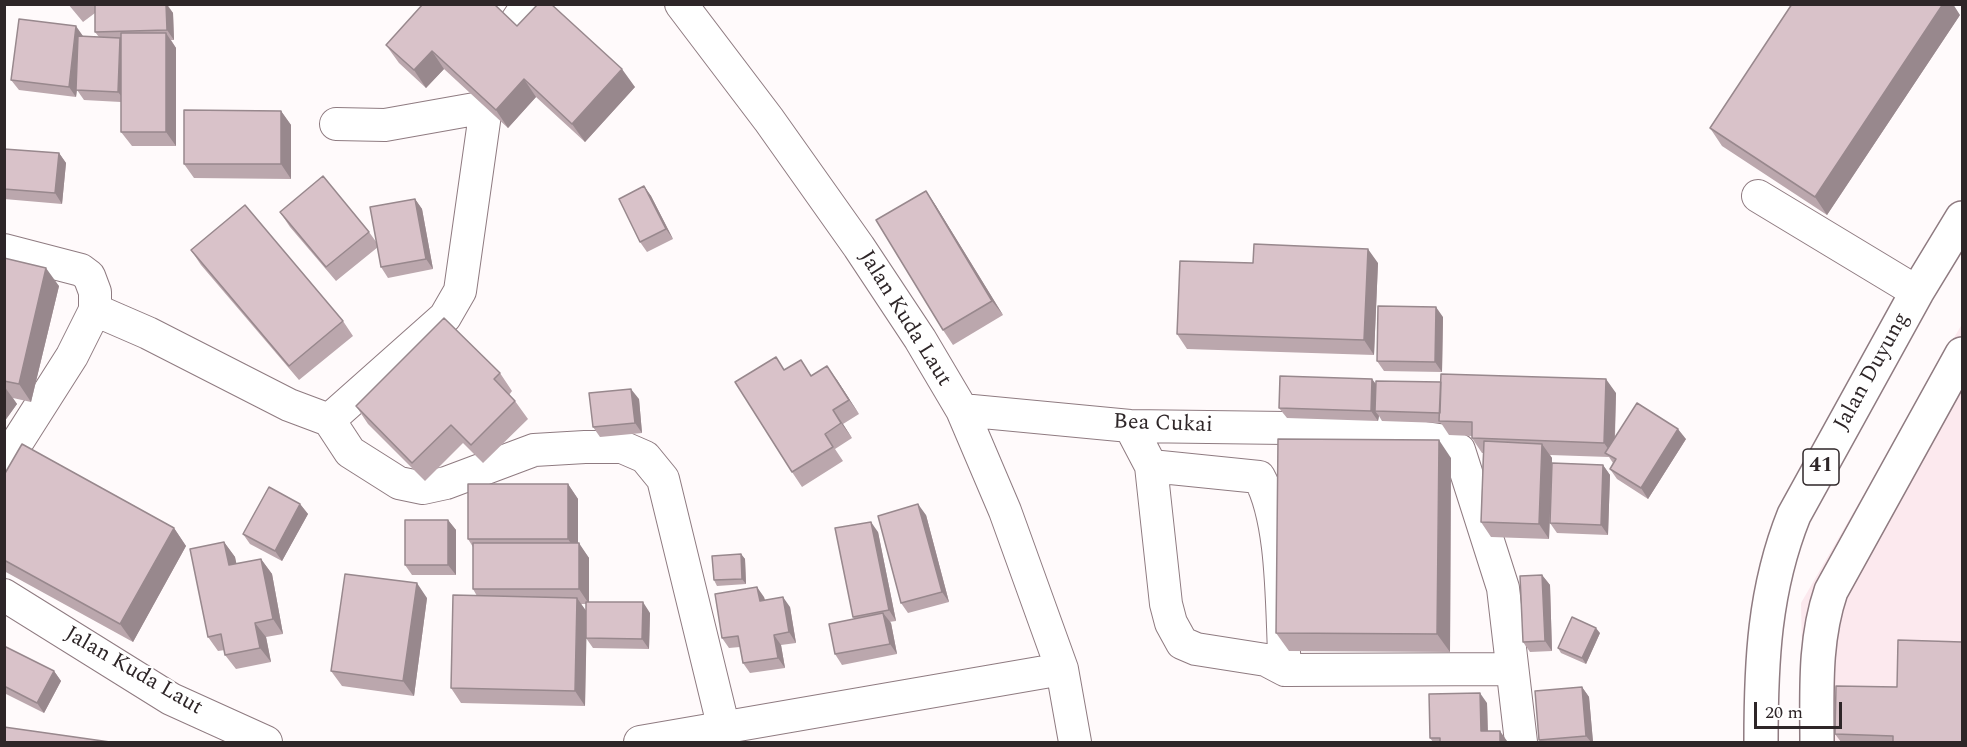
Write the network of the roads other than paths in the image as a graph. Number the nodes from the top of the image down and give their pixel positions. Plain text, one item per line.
1 (681, 4) edge
2 (336, 124) dead end
3 (1758, 196) dead end
4 (1962, 218) edge
5 (4, 250) edge
6 (1917, 292) junction
7 (95, 310) junction
8 (1962, 354) edge
9 (962, 410) junction
10 (329, 420) junction
11 (1130, 426) junction
12 (4, 463) edge
13 (1152, 466) junction
14 (4, 595) edge
15 (1062, 669) junction
16 (1511, 669) junction
17 (1285, 670) junction
18 (724, 729) junction
19 (266, 742) edge
20 (640, 742) edge
21 (1075, 742) edge
22 (1521, 742) edge
23 (1761, 742) edge
24 (1817, 742) edge

1 - 9 street, Jalan Kuda Laut
2 - 10 street
3 - 6 street
4 - 6 highway, Jalan Duyung / 41
5 - 7 street
6 - 23 highway, Jalan Duyung / 41
7 - 10 street
7 - 12 street
8 - 24 highway
9 - 11 street, Bea Cukai
9 - 15 street, Jalan Kuda Laut
10 - 18 street
11 - 13 street
11 - 16 street, Bea Cukai
13 - 17 street
13 - 17 street
14 - 19 street, Jalan Kuda Laut
15 - 18 street
15 - 21 street, Jalan Kuda Laut
16 - 17 street
16 - 22 street, Bea Cukai
18 - 20 street

